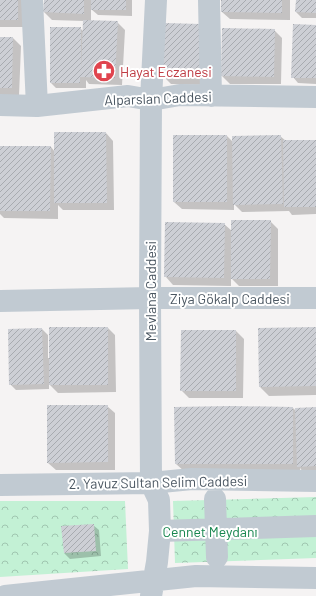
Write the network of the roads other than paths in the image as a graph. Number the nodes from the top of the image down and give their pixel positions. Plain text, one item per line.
1 (32, 0) edge
2 (156, 0) edge
3 (209, 0) edge
4 (211, 96) junction
5 (316, 97) edge
6 (151, 100) junction
7 (0, 105) edge
8 (37, 106) junction
9 (150, 298) junction
10 (316, 298) edge
11 (0, 301) edge
12 (316, 481) edge
13 (151, 483) junction
14 (0, 485) edge
15 (215, 499) dead end
16 (316, 526) edge
17 (216, 528) junction
18 (160, 531) junction
19 (217, 557) dead end
20 (316, 578) edge
21 (153, 588) edge
22 (5, 596) edge
23 (311, 596) edge

1 - 8 street
2 - 6 street, Mevlana Caddesi
3 - 4 street
4 - 5 street, Alparslan Caddesi
4 - 6 street, Alparslan Caddesi
6 - 8 street, Alparslan Caddesi
6 - 9 street, Mevlana Caddesi
7 - 8 street, Alparslan Caddesi
9 - 10 street, Ziya Gökalp Caddesi
9 - 11 street, Ziya Gökalp Caddesi
9 - 13 street, Mevlana Caddesi
12 - 13 street, 2. Yavuz Sultan Selim Caddesi
13 - 14 street, 2. Yavuz Sultan Selim Caddesi
13 - 18 street, Mevlana Caddesi
15 - 17 street
16 - 17 street
17 - 18 street
17 - 19 street
18 - 21 street, Mevlana Caddesi
20 - 21 street
20 - 23 street
21 - 22 street

